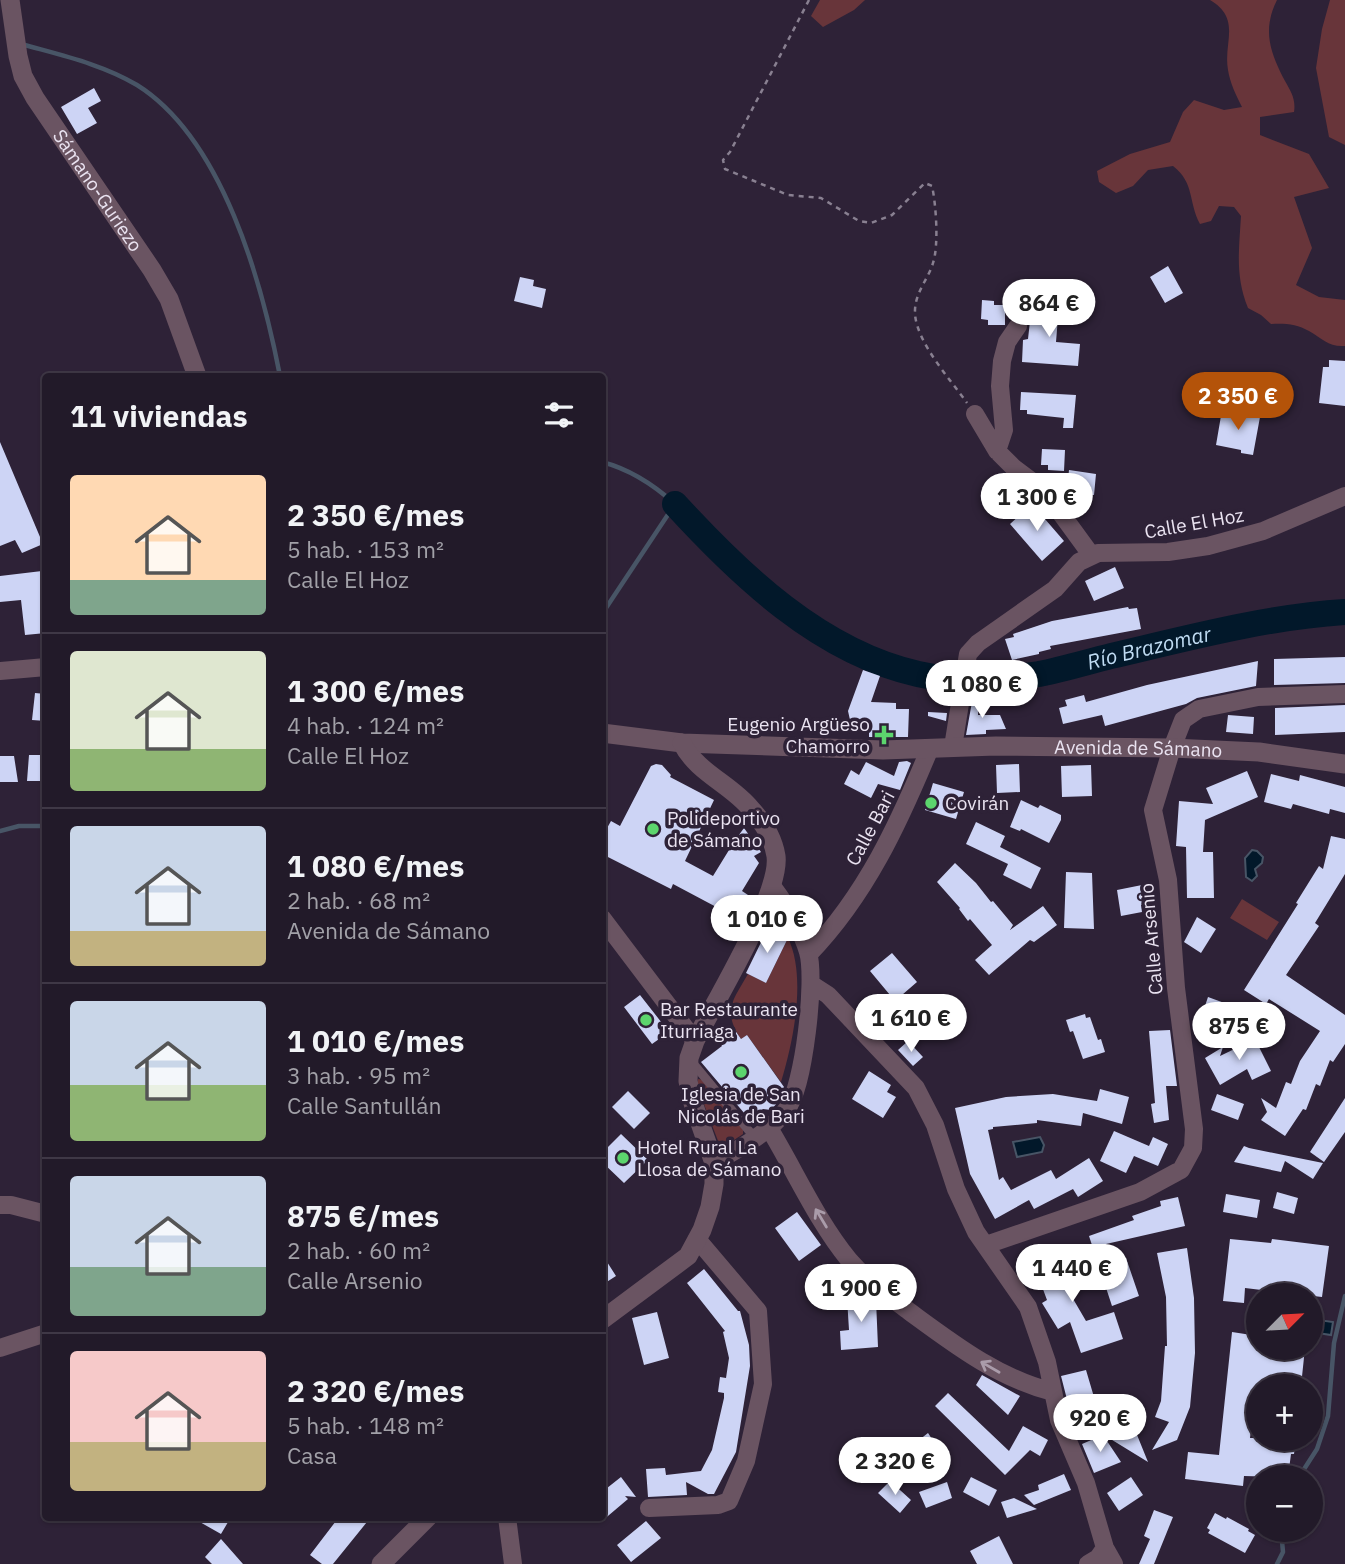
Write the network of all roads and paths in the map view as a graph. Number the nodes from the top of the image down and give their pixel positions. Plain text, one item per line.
1 (10, 0) edge
2 (809, 0) edge
3 (1018, 326) dead end
4 (196, 373) edge
5 (975, 414) joint
6 (997, 451) junction
7 (1345, 496) edge
8 (1092, 556) junction
9 (42, 667) edge
10 (0, 671) edge
11 (1345, 694) edge
12 (606, 734) edge
13 (682, 743) junction
14 (953, 747) junction
15 (930, 748) junction
16 (1172, 748) junction
17 (1345, 764) edge
18 (772, 886) junction
19 (606, 925) edge
20 (809, 954) junction
21 (811, 984) junction
22 (692, 1050) junction
23 (762, 1133) junction
24 (714, 1163) junction
25 (0, 1205) edge
26 (42, 1213) edge
27 (697, 1239) junction
28 (986, 1245) junction
29 (606, 1317) edge
30 (42, 1334) edge
31 (0, 1348) edge
32 (1053, 1392) junction
33 (649, 1508) dead end
34 (424, 1521) edge
35 (508, 1521) edge
36 (1109, 1556) edge
37 (382, 1564) edge
38 (513, 1564) edge
39 (1088, 1564) edge

1 - 4 street, Sámano-Guriezo
2 - 5 path
3 - 6 street
5 - 6 street
6 - 8 street
7 - 8 street, Calle El Hoz
8 - 14 street
9 - 10 street
11 - 16 street, Calle Arsenio
12 - 13 street
13 - 15 street, Avenida de Sámano
13 - 18 street
14 - 15 street, Avenida de Sámano
14 - 16 street, Avenida de Sámano
15 - 20 street, Calle Bari
16 - 17 street, Avenida de Sámano
16 - 28 street, Calle Arsenio
18 - 20 street
18 - 22 street
19 - 22 street
20 - 21 street
21 - 23 street
21 - 28 street
22 - 23 lane
22 - 24 street
23 - 24 street
32 -> 23 street
24 - 27 street
25 - 26 street
27 - 29 street
27 - 33 street
28 - 32 street
30 - 31 street
32 - 36 street
34 - 37 street
35 - 38 street
36 - 39 street

